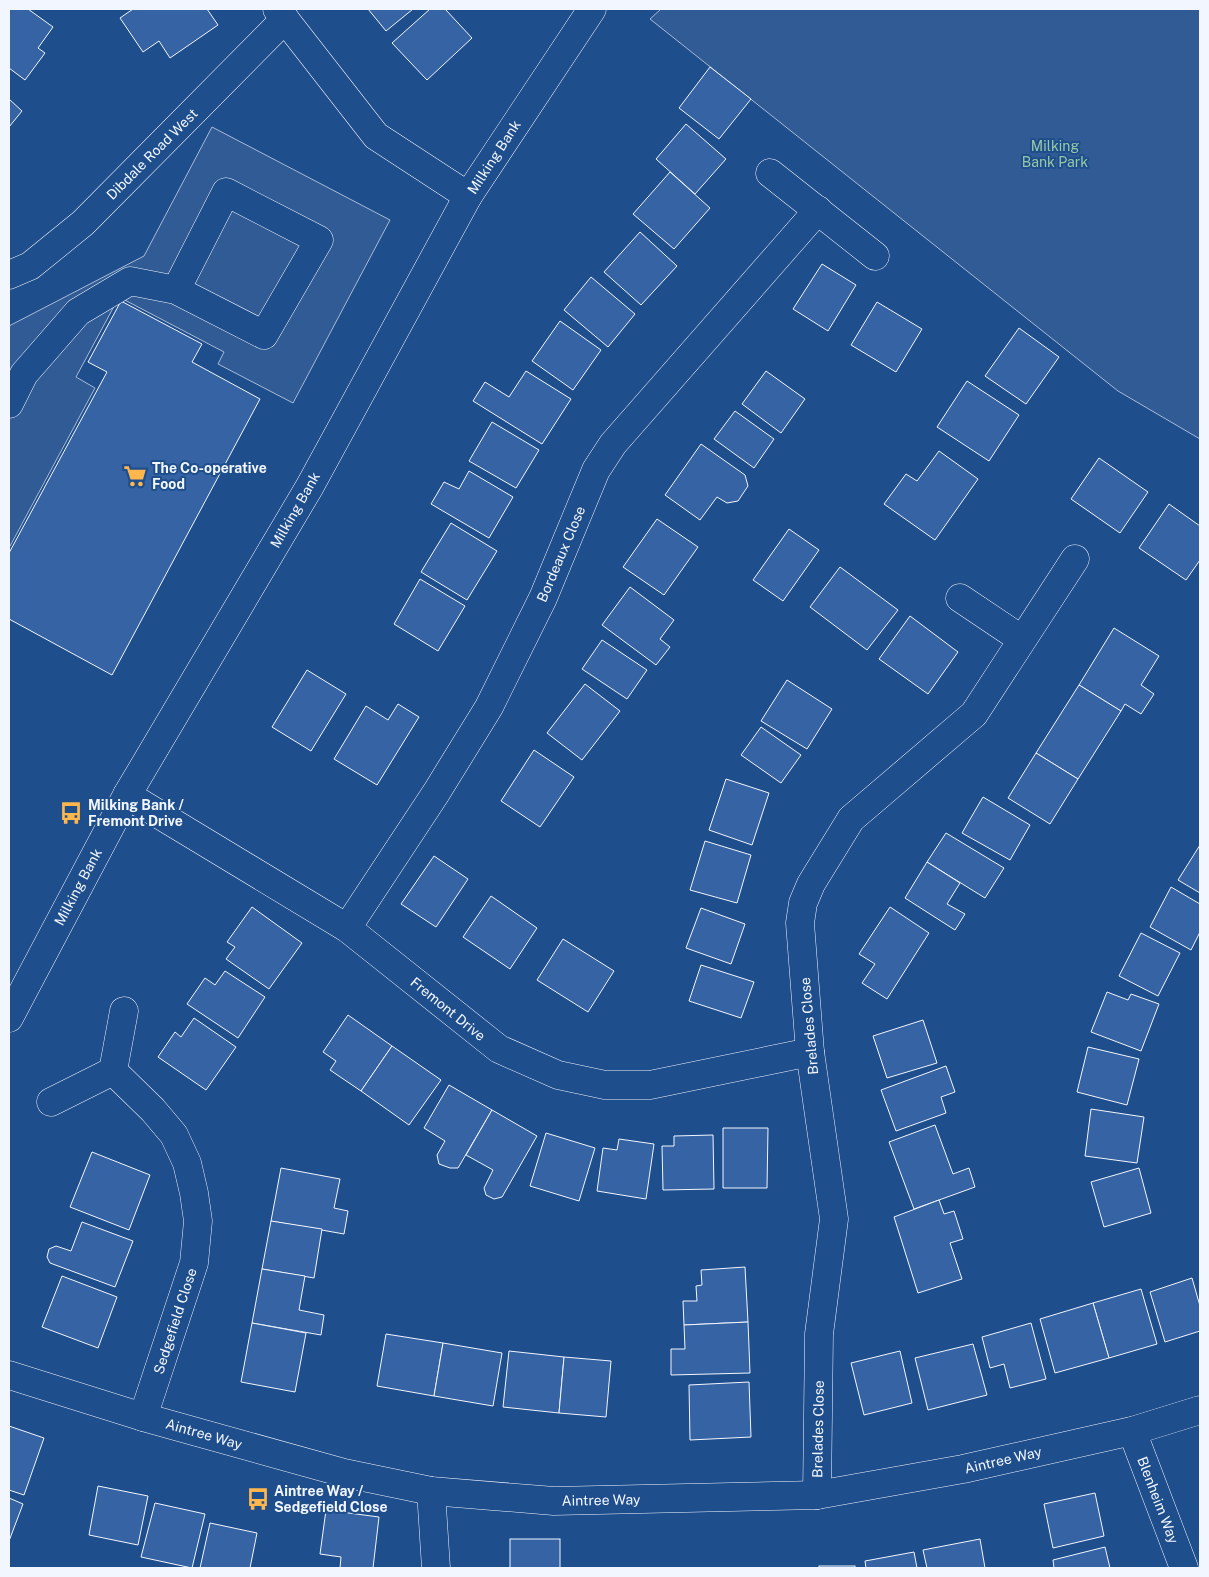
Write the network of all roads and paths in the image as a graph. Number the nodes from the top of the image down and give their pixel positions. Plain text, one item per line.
1 (592, 9) edge
2 (281, 14) edge
3 (770, 173) dead end
4 (468, 196) junction
5 (818, 210) junction
6 (875, 256) dead end
7 (9, 275) edge
8 (176, 290) junction
9 (9, 404) edge
10 (1075, 558) dead end
11 (960, 598) dead end
12 (1021, 639) junction
13 (127, 795) junction
14 (347, 928) junction
15 (124, 1011) dead end
16 (9, 1018) edge
17 (810, 1052) junction
18 (113, 1071) junction
19 (51, 1102) dead end
20 (9, 1375) edge
21 (1200, 1410) edge
22 (142, 1417) junction
23 (1132, 1431) junction
24 (431, 1491) junction
25 (817, 1495) junction
26 (436, 1568) edge
27 (1184, 1568) edge

1 - 4 street, Milking Bank
2 - 4 street
2 - 7 street, Dibdale Road West
3 - 5 street
4 - 13 street, Milking Bank
5 - 6 street
5 - 14 street, Bordeaux Close
8 - 8 street
8 - 9 street
10 - 12 street, Brelades Close
11 - 12 street
12 - 17 street, Brelades Close
13 - 14 street, Fremont Drive
13 - 16 street, Milking Bank
14 - 17 street, Fremont Drive
15 - 18 street
17 - 25 street, Brelades Close
18 - 19 street
18 - 22 street, Sedgefield Close
20 - 22 street, Aintree Way
21 - 23 street, Aintree Way
22 - 24 street, Aintree Way
23 - 25 street, Aintree Way
23 - 27 street, Blenheim Way
24 - 25 street, Aintree Way
24 - 26 street

